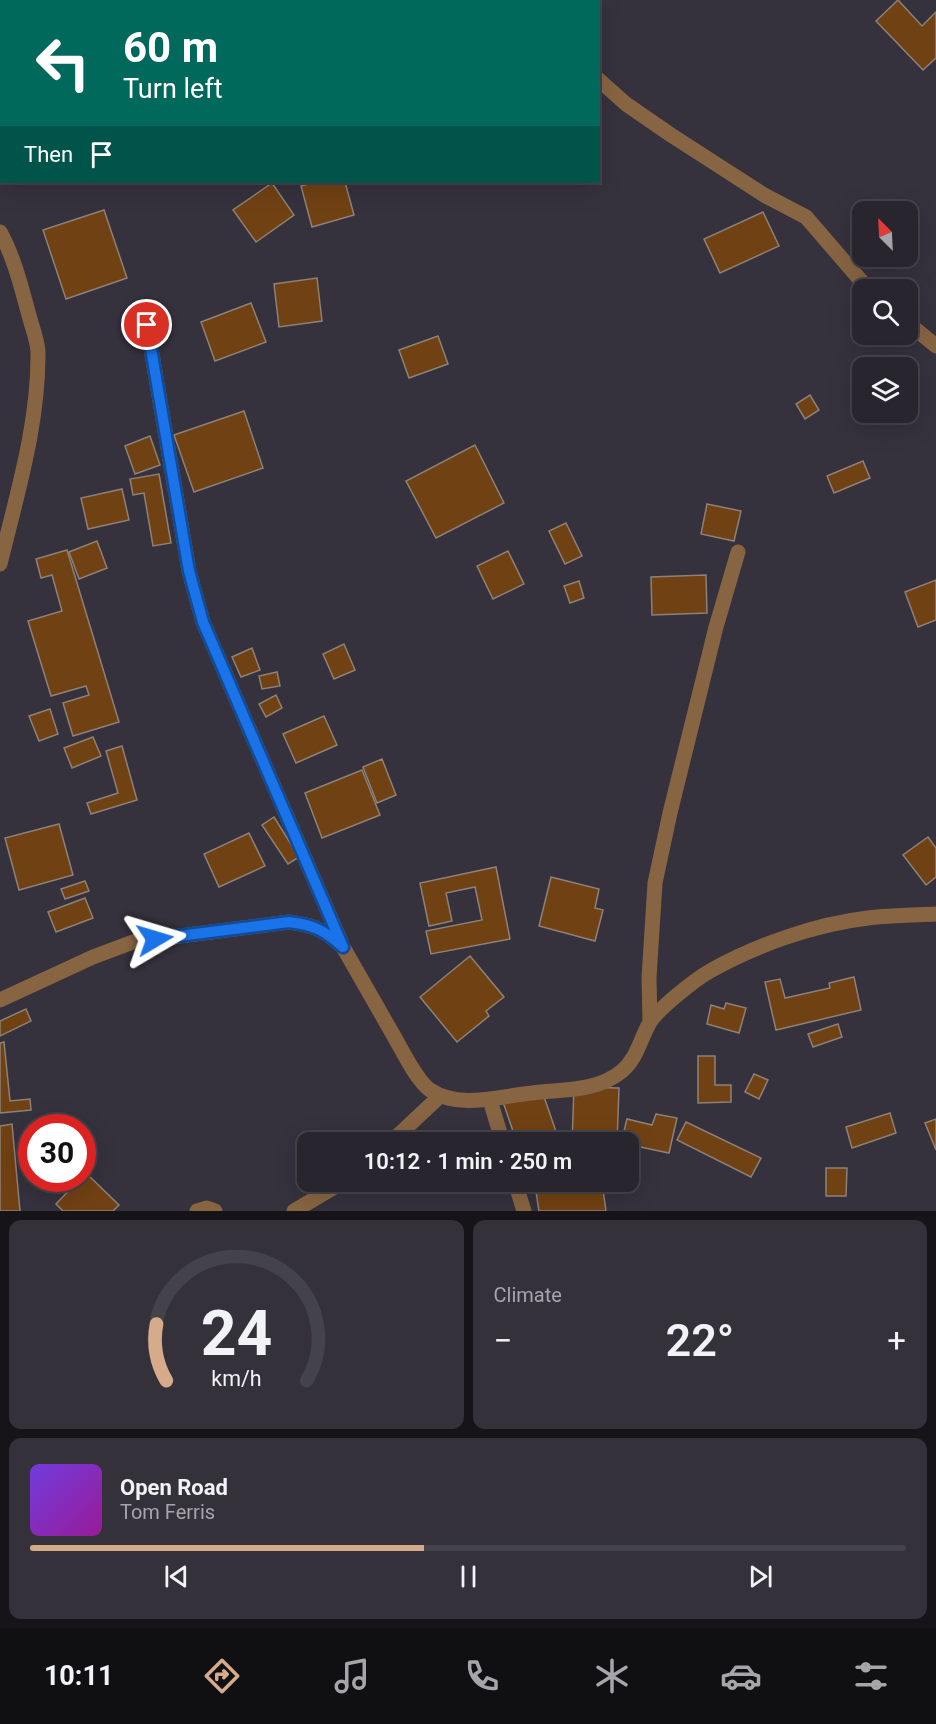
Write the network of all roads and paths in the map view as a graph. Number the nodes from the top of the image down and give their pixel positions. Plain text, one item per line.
1 (600, 81) edge
2 (0, 232) edge
3 (860, 279) edge
4 (147, 325) dead end
5 (918, 331) edge
6 (936, 346) edge
7 (738, 552) dead end
8 (0, 564) edge
9 (936, 914) edge
10 (343, 947) junction
11 (0, 1000) edge
12 (650, 1021) junction
13 (440, 1096) junction
14 (490, 1100) junction
15 (402, 1132) edge
16 (500, 1132) edge
17 (326, 1192) edge
18 (518, 1192) edge
19 (197, 1211) edge
20 (215, 1211) edge
21 (294, 1211) edge
22 (524, 1211) edge

1 - 3 street
2 - 8 street
4 - 10 street
5 - 6 street
7 - 12 street
9 - 12 street
10 - 11 street
10 - 13 street
12 - 14 street
13 - 14 street
13 - 15 street
14 - 16 street
17 - 21 street
18 - 22 street
19 - 20 street

